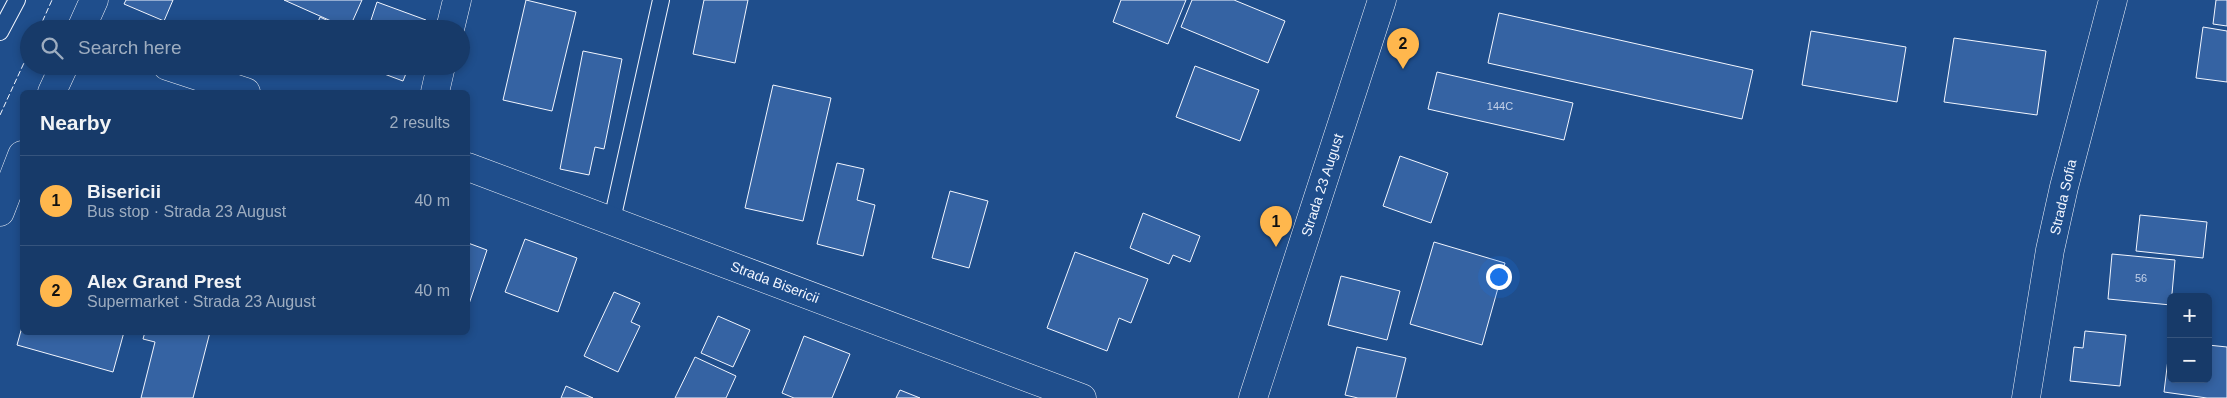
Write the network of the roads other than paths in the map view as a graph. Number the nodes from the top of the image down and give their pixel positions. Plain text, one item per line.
1 (17, 0) edge
2 (94, 0) edge
3 (457, 0) edge
4 (661, 0) edge
5 (1382, 0) edge
6 (2113, 0) edge
7 (85, 20) edge
8 (452, 20) edge
9 (0, 32) edge
10 (60, 75) edge
11 (194, 75) edge
12 (439, 75) edge
13 (53, 90) edge
14 (240, 90) edge
15 (435, 90) edge
16 (20, 160) edge
17 (470, 168) edge
18 (0, 212) edge
19 (612, 220) junction
20 (1082, 398) edge
21 (1253, 398) edge
22 (2026, 398) edge

1 - 9 lane
2 - 7 street
3 - 8 street
4 - 19 lane
5 - 21 street, Strada 23 August
6 - 22 street, Strada Sofia
10 - 13 street
11 - 14 street
12 - 15 street
16 - 18 street
17 - 19 street, Strada Bisericii
19 - 20 street, Strada Bisericii

